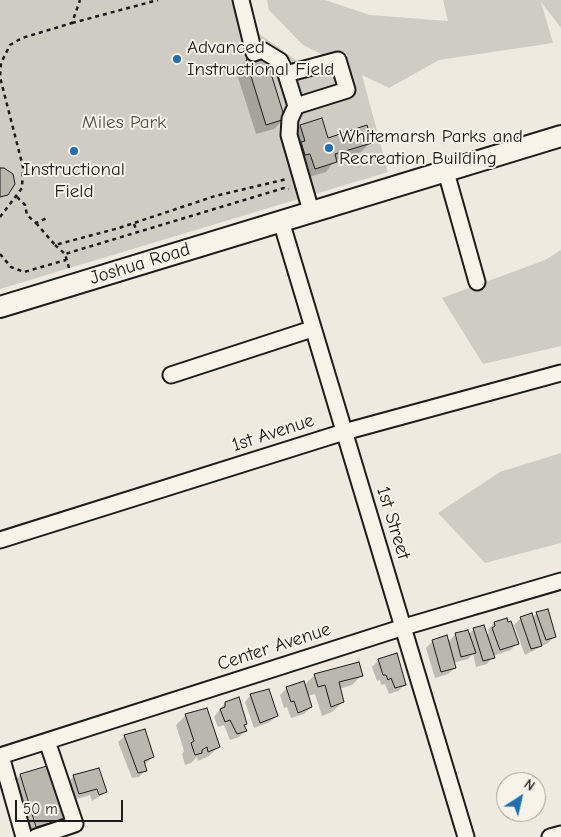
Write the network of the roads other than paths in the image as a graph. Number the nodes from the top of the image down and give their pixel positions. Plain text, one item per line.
1 (241, 0) edge
2 (286, 74) junction
3 (296, 106) junction
4 (561, 136) edge
5 (446, 172) junction
6 (311, 212) junction
7 (280, 221) junction
8 (477, 282) dead end
9 (0, 307) edge
10 (312, 329) junction
11 (561, 373) edge
12 (171, 375) dead end
13 (344, 432) junction
14 (0, 540) edge
15 (561, 581) edge
16 (404, 627) junction
17 (48, 741) junction
18 (0, 756) edge
19 (561, 834) edge
20 (24, 837) edge
21 (36, 837) edge
22 (466, 837) edge
23 (550, 837) edge

1 - 2 street
2 - 3 street
2 - 3 street
3 - 6 street
4 - 5 main road
5 - 6 main road, Joshua Road
5 - 8 street
6 - 7 main road, Joshua Road
7 - 9 main road, Joshua Road
7 - 10 street, 1st Street
10 - 12 street
10 - 13 street, 1st Street
11 - 13 street, 1st Avenue
13 - 14 street, 1st Avenue
13 - 16 street, 1st Street
15 - 16 street, Center Avenue
16 - 17 street, Center Avenue
16 - 22 street, 1st Street
17 - 18 street, Center Avenue
17 - 21 street
18 - 20 street
19 - 23 street

